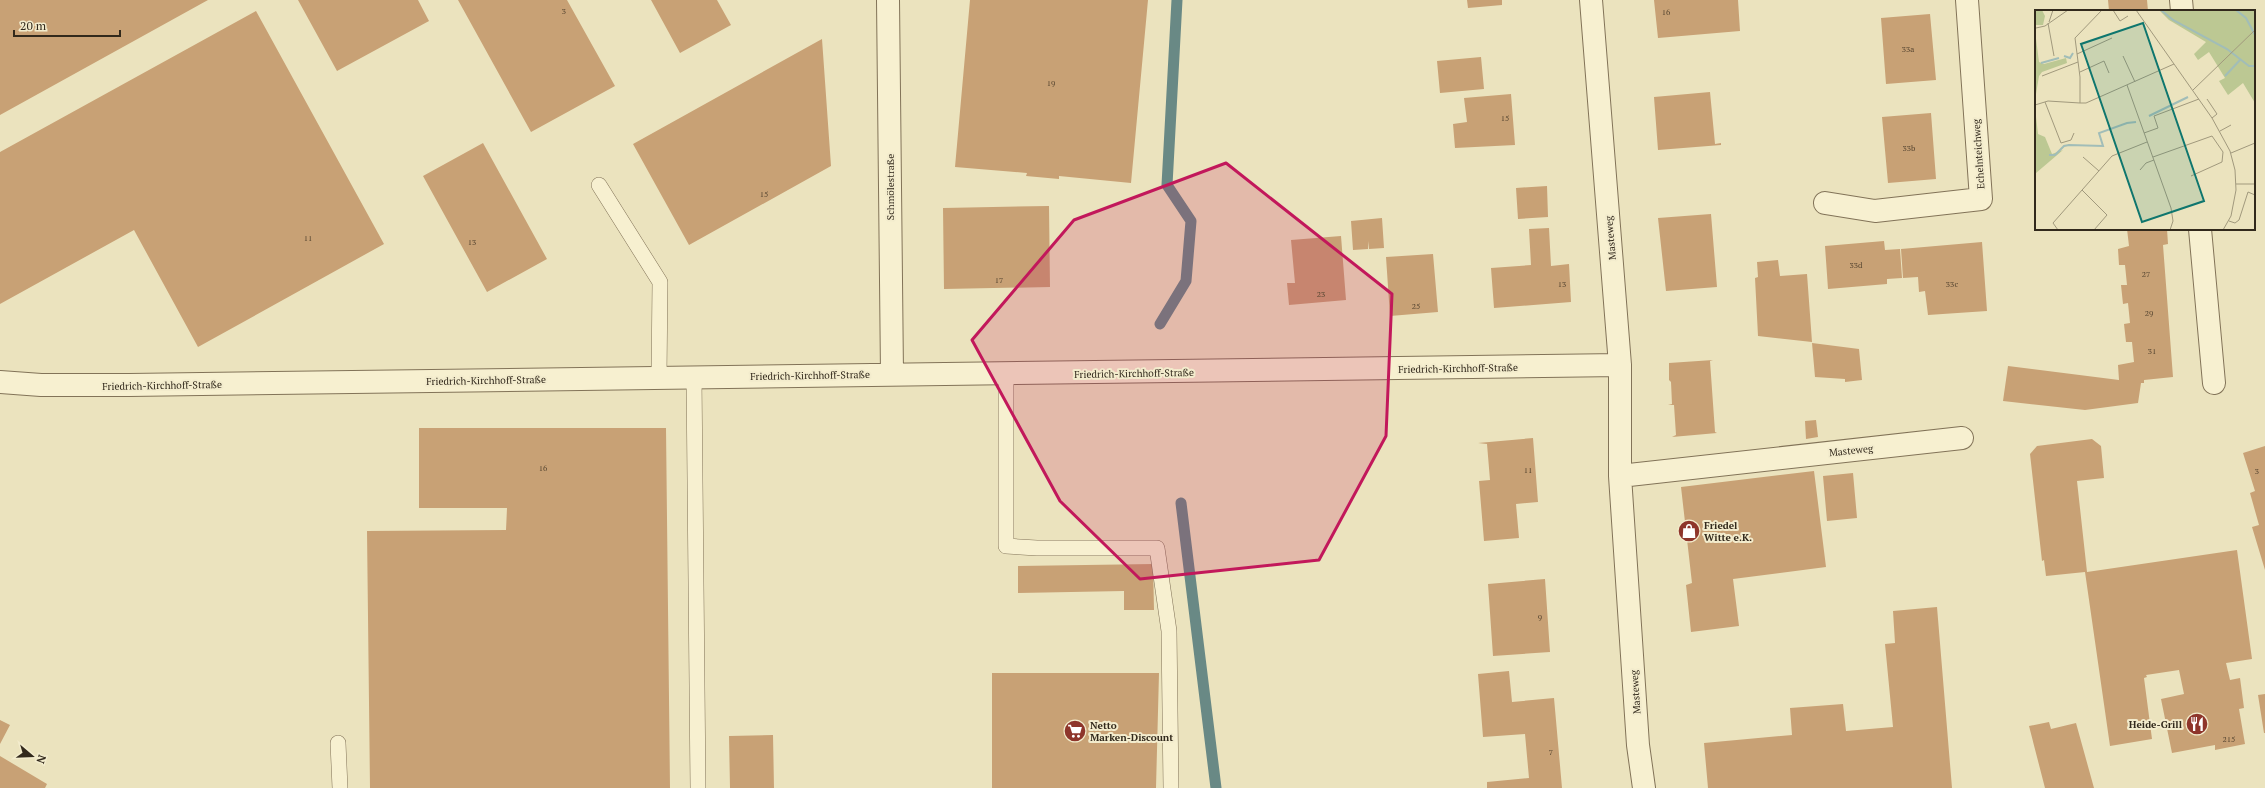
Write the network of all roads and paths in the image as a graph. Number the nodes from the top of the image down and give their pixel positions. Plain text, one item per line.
1 (888, 0) edge
2 (1591, 0) edge
3 (1967, 0) edge
4 (2181, 0) edge
5 (2182, 10) edge
6 (599, 185) dead end
7 (1825, 203) dead end
8 (2200, 230) edge
9 (1620, 365) junction
10 (892, 374) junction
11 (1006, 374) junction
12 (659, 377) junction
13 (694, 377) junction
14 (0, 382) edge
15 (2214, 383) dead end
16 (1962, 438) dead end
17 (1620, 476) junction
18 (338, 743) dead end
19 (340, 788) edge
20 (698, 788) edge
21 (1171, 788) edge
22 (1644, 788) edge

1 - 10 street, Schmölestraße
2 - 9 street, Masteweg
3 - 7 street, Echelnteichweg
4 - 5 street
6 - 12 lane
8 - 15 street
9 - 11 street, Friedrich-Kirchhoff-Straße
9 - 17 street, Masteweg
10 - 11 street, Friedrich-Kirchhoff-Straße
10 - 13 street, Friedrich-Kirchhoff-Straße
11 - 21 lane
12 - 13 street, Friedrich-Kirchhoff-Straße
12 - 14 street, Friedrich-Kirchhoff-Straße
13 - 20 lane
16 - 17 street, Masteweg
17 - 22 street, Masteweg
18 - 19 lane

